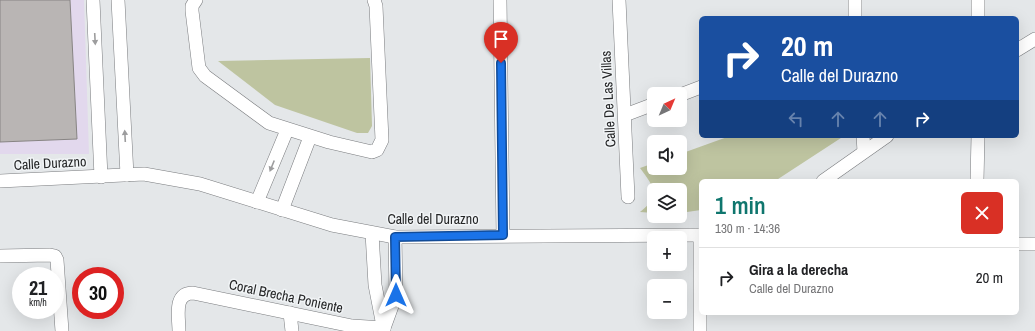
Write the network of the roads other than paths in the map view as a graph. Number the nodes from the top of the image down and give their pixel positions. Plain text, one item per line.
1 (93, 0) edge
2 (118, 0) edge
3 (196, 0) edge
4 (374, 0) edge
5 (500, 0) edge
6 (619, 0) edge
7 (855, 0) edge
8 (978, 0) edge
9 (855, 16) edge
10 (978, 16) edge
11 (1035, 39) edge
12 (1019, 49) edge
13 (699, 88) edge
14 (687, 92) edge
15 (647, 107) edge
16 (625, 115) junction
17 (287, 130) junction
18 (310, 137) junction
19 (863, 138) edge
20 (884, 138) edge
21 (978, 138) edge
22 (864, 151) junction
23 (127, 175) junction
24 (101, 177) junction
25 (825, 179) edge
26 (977, 179) edge
27 (0, 181) edge
28 (628, 197) dead end
29 (257, 202) junction
30 (282, 210) junction
31 (372, 233) junction
32 (503, 235) junction
33 (699, 235) edge
34 (395, 237) junction
35 (1019, 244) edge
36 (1035, 244) edge
37 (0, 256) edge
38 (290, 313) junction
39 (700, 315) edge
40 (384, 329) edge
41 (62, 331) edge
42 (179, 331) edge
43 (292, 331) edge
44 (700, 331) edge

1 -> 24 street
23 -> 2 street
3 - 17 street
4 - 18 street
5 - 32 street
6 - 16 street, Calle De Las Villas
7 - 9 street
8 - 10 street
11 - 12 street
13 - 14 street
15 - 16 street
16 - 28 street, Calle De Las Villas
17 - 18 street
17 -> 29 street
18 - 30 street
19 - 22 street
20 - 22 street
21 - 26 street
22 - 25 street
23 - 24 street, Calle del Durazno
23 - 29 street, Calle del Durazno
24 - 27 street, Calle Durazno
29 - 30 street, Calle del Durazno
30 - 31 street, Calle del Durazno
31 - 34 street, Calle del Durazno
31 - 40 street
32 - 33 street, Calle del Durazno
32 - 34 street, Calle del Durazno
34 - 40 street
35 - 36 street
37 - 41 street
38 - 40 street, Coral Brecha Poniente
38 - 42 street, Coral Brecha Poniente
38 - 43 street
39 - 44 street

